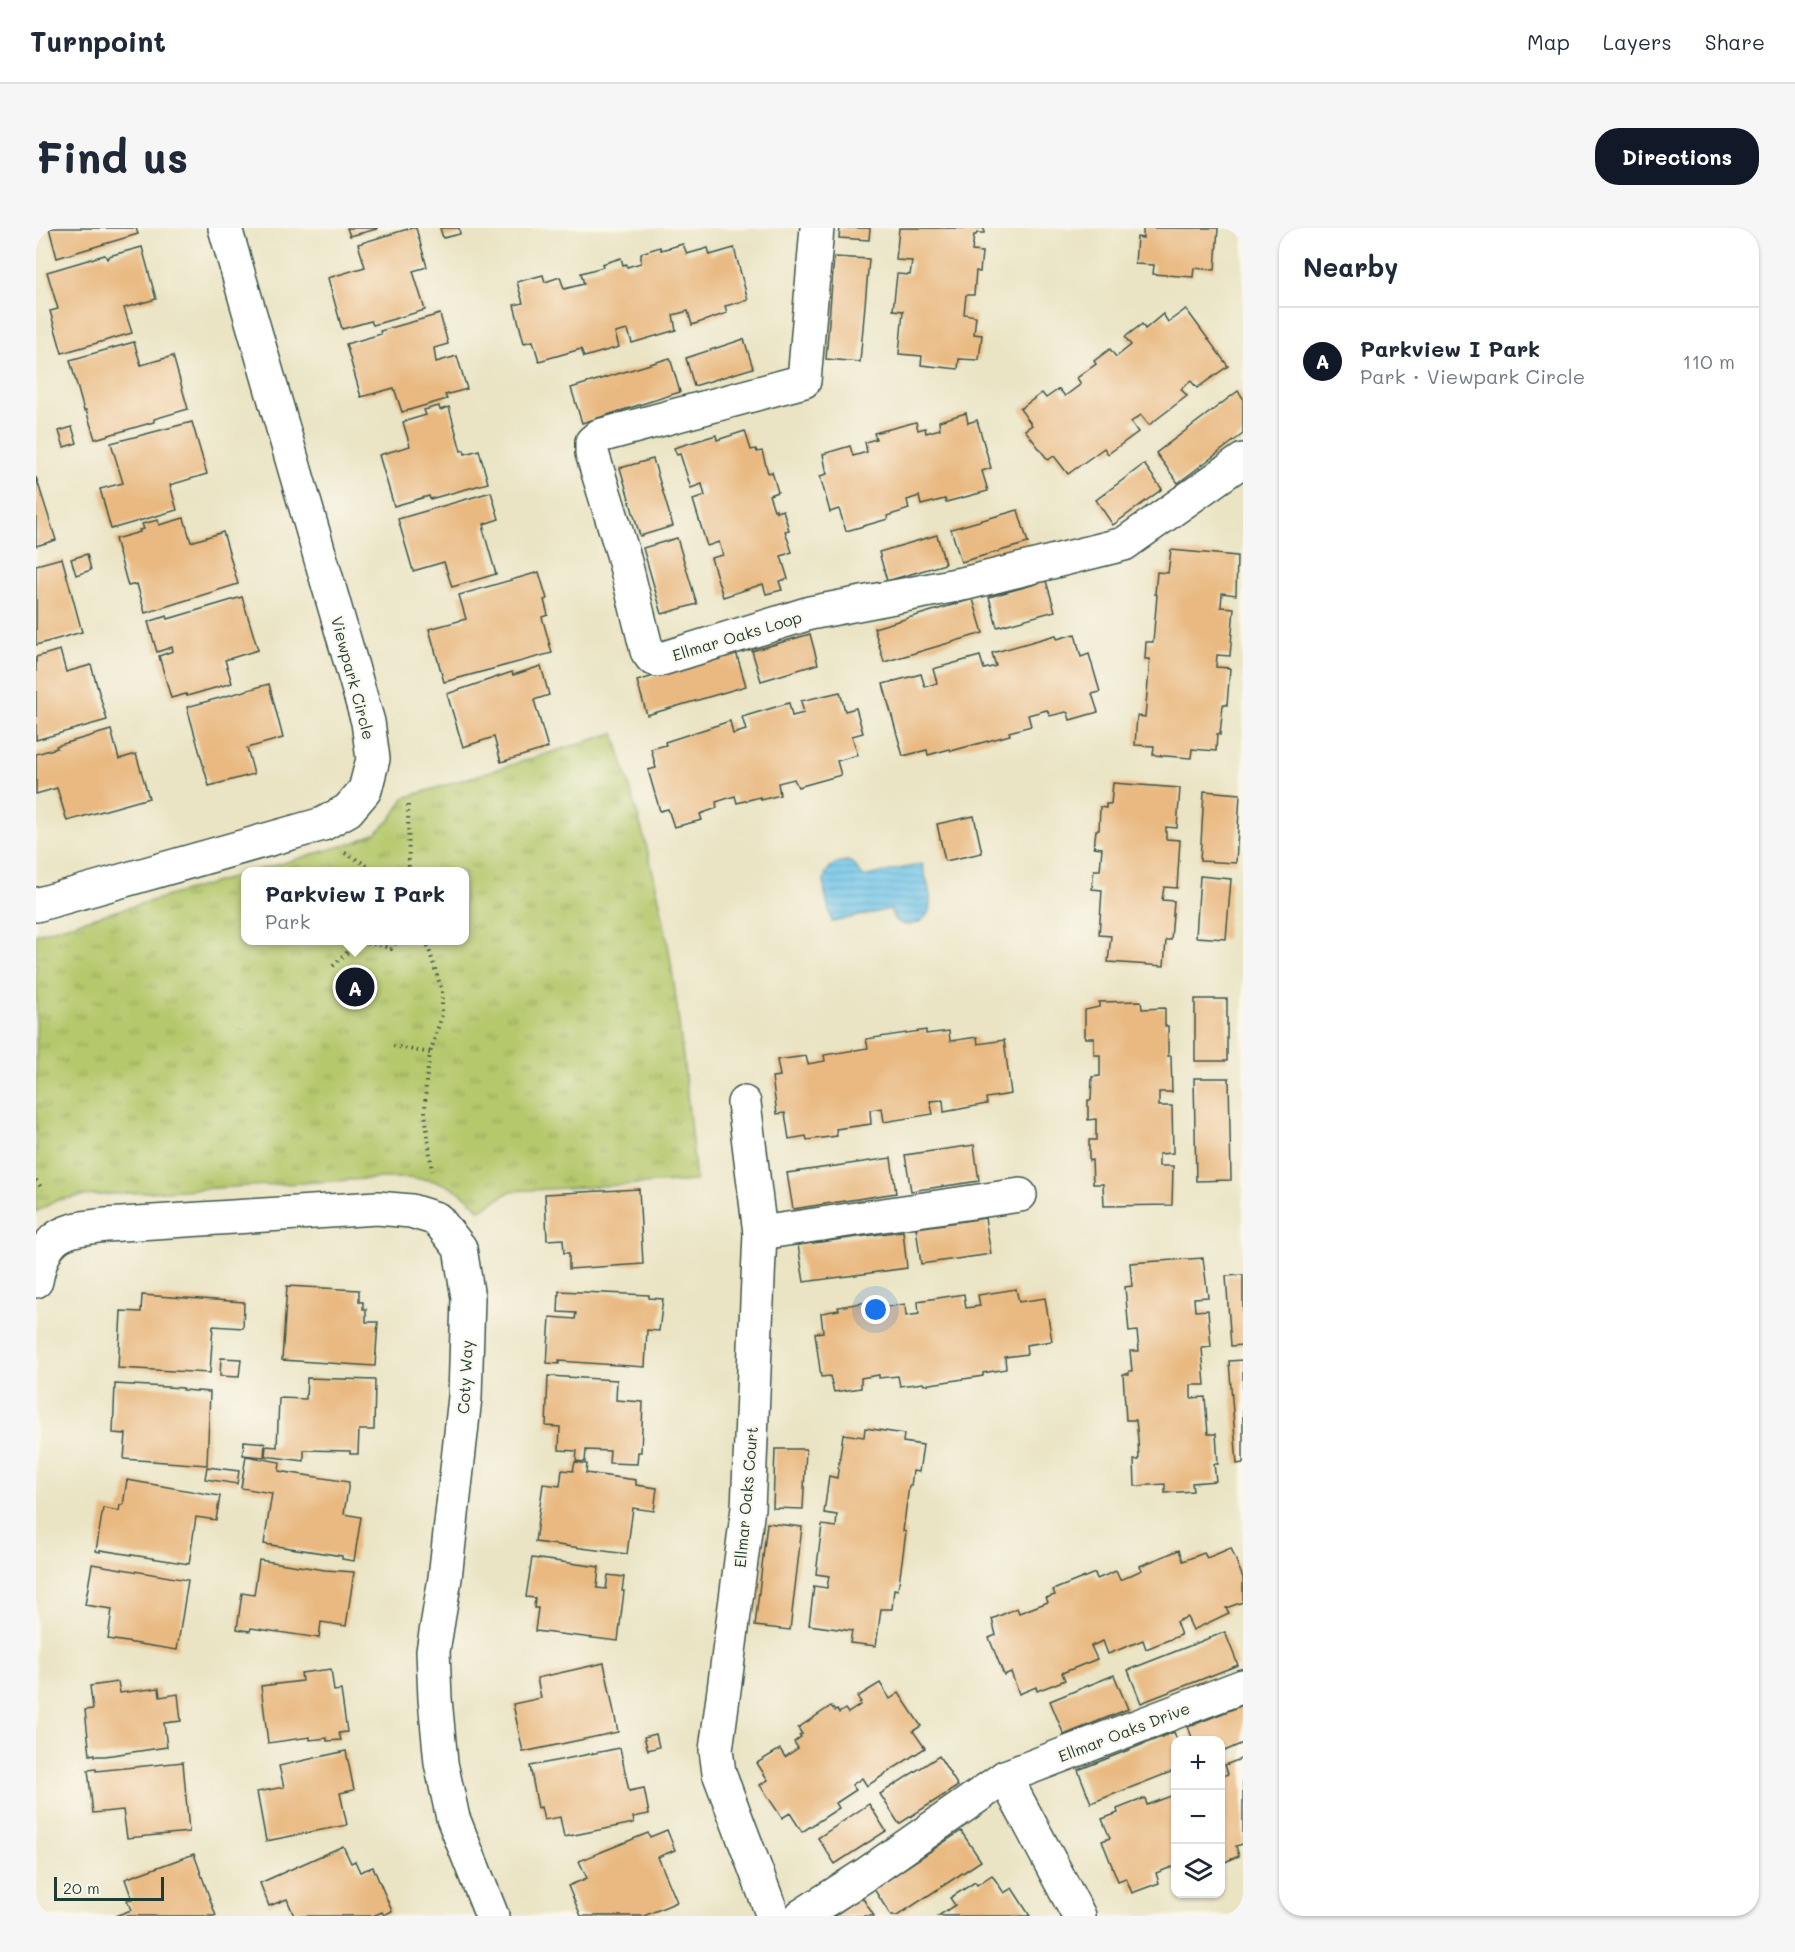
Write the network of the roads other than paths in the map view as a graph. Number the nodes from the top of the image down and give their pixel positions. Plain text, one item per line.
1 (225, 228) edge
2 (818, 228) edge
3 (1243, 460) edge
4 (36, 905) edge
5 (744, 1103) dead end
6 (1020, 1195) dead end
7 (760, 1233) junction
8 (36, 1281) edge
9 (1243, 1686) edge
10 (1005, 1777) junction
11 (492, 1916) edge
12 (774, 1916) edge
13 (801, 1916) edge
14 (1079, 1916) edge

1 - 4 street, Viewpark Circle
2 - 3 street, Ellmar Oaks Loop
5 - 7 street, Ellmar Oaks Court
6 - 7 street
7 - 12 street, Ellmar Oaks Court
8 - 11 street, Coty Way
9 - 10 street, Ellmar Oaks Drive
10 - 13 street
10 - 14 street

